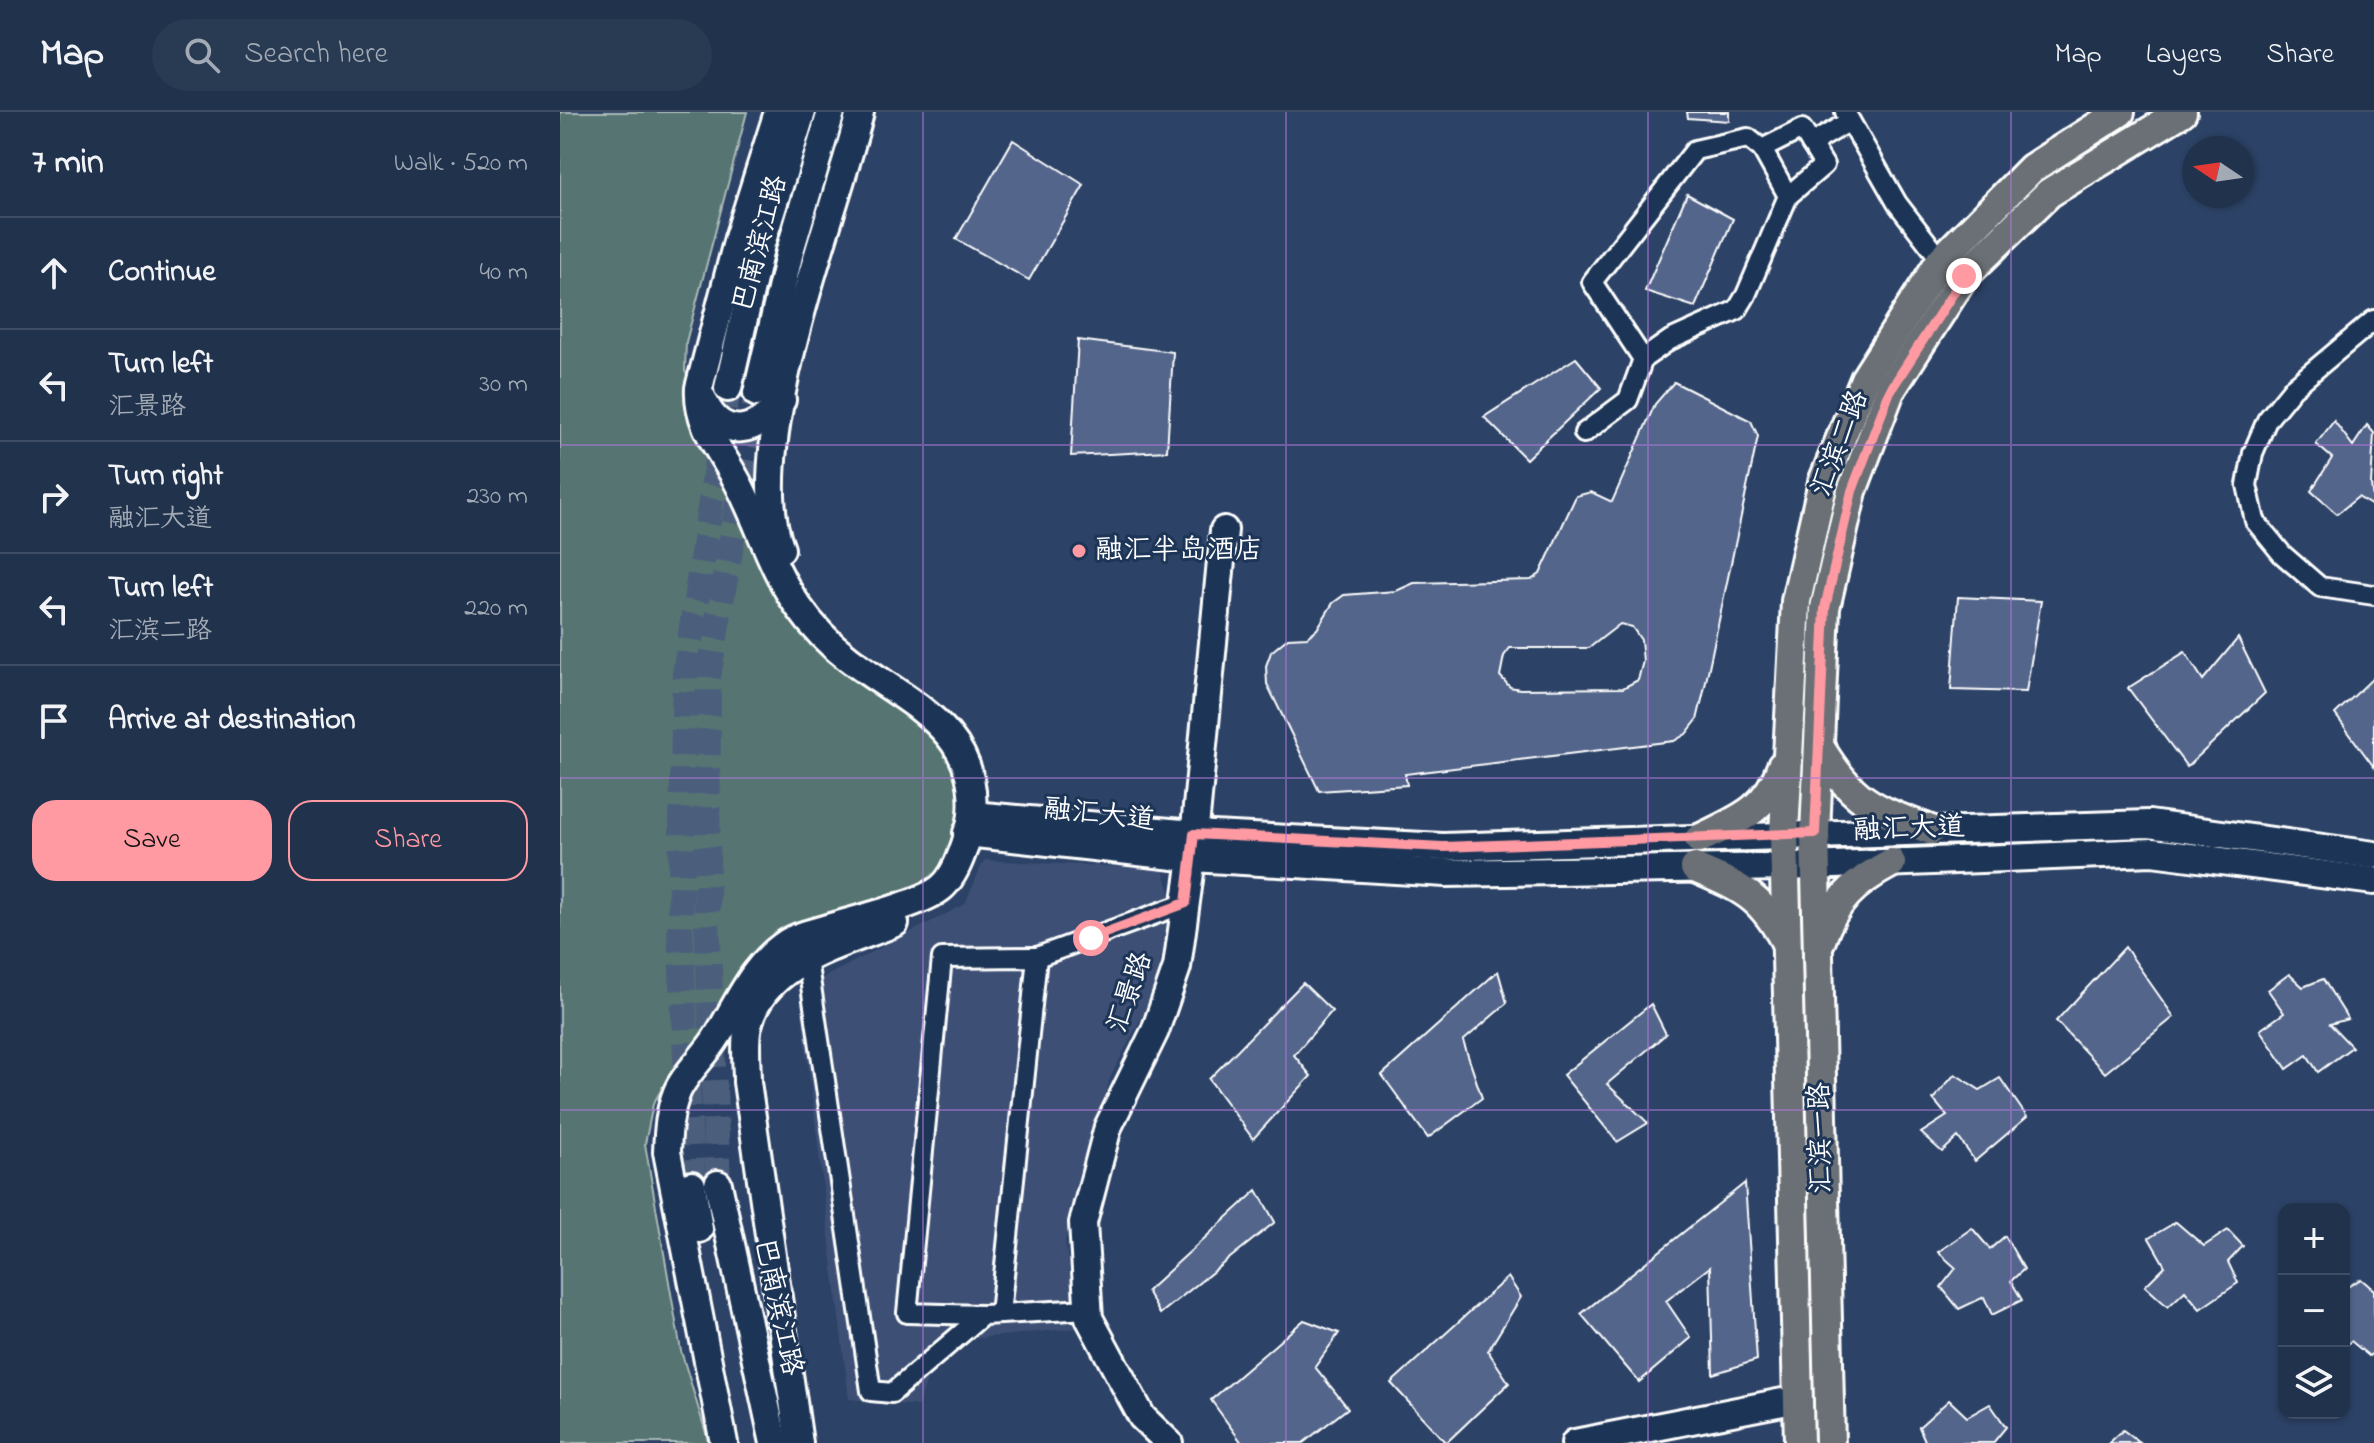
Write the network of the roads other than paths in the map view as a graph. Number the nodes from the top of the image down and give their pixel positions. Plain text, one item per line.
1 (778, 112) edge
2 (802, 112) edge
3 (831, 112) edge
4 (860, 112) edge
5 (2120, 112) edge
6 (2182, 112) edge
7 (1848, 116) edge
8 (1811, 144) junction
9 (1762, 149) junction
10 (1788, 196) junction
11 (1941, 260) junction
12 (2374, 320) edge
13 (1643, 359) junction
14 (699, 388) junction
15 (728, 388) tunnel mouth
16 (757, 393) tunnel mouth
17 (783, 399) junction
18 (1584, 433) dead end
19 (1224, 530) dead end
20 (2374, 595) edge
21 (1819, 746) junction
22 (1787, 754) junction
23 (974, 825) junction
24 (1931, 830) junction
25 (1815, 833) junction
26 (1784, 834) junction
27 (1699, 839) junction
28 (1193, 846) junction
29 (2374, 855) edge
30 (1891, 863) junction
31 (1816, 866) junction
32 (1785, 867) junction
33 (1695, 868) junction
34 (2374, 881) edge
35 (1186, 903) junction
36 (1787, 946) junction
37 (1818, 948) junction
38 (1037, 957) junction
39 (807, 959) junction
40 (1088, 1309) junction
41 (991, 1315) junction
42 (1798, 1399) junction
43 (724, 1443) edge
44 (739, 1443) edge
45 (774, 1443) edge
46 (799, 1443) edge
47 (1169, 1443) edge
48 (1575, 1443) edge
49 (1799, 1443) edge
50 (1830, 1443) edge

1 - 14 main road
2 - 15 main road, 巴南滨江路
3 - 16 main road, 巴南滨江路
4 - 17 main road
5 - 11 main road, 汇滨二路
6 - 21 main road, 汇滨二路
7 - 8 street
7 - 11 street
8 - 9 street
8 - 10 street
9 - 10 street
9 - 13 street
10 - 13 street
11 - 22 main road, 汇滨二路
12 - 20 street
13 - 18 street
14 - 17 main road
14 - 23 main road
17 - 23 main road
19 - 28 main road, 汇景路
21 - 24 main road
21 - 25 main road, 汇滨二路
22 - 26 main road, 汇滨二路
22 - 27 main road
23 - 28 main road, 融汇大道
23 - 39 main road
23 - 43 main road
24 - 25 main road, 融汇大道
24 - 29 main road, 融汇大道
25 - 26 main road, 融汇大道
25 - 31 main road, 汇滨一路
26 - 27 main road, 融汇大道
26 - 32 main road, 汇滨一路
27 - 28 main road, 融汇大道
28 - 33 main road, 融汇大道
28 - 35 main road, 汇景路
30 - 31 main road, 融汇大道
30 - 34 main road, 融汇大道
30 - 37 main road
31 - 32 main road, 融汇大道
31 - 37 main road, 汇滨一路
32 - 33 main road, 融汇大道
32 - 36 main road, 汇滨一路
33 - 36 main road
35 - 38 street
35 - 40 main road, 汇景路
36 - 42 main road, 汇滨一路
37 - 50 main road, 汇滨一路
38 - 41 street
38 - 41 street
39 - 41 street
39 - 46 main road
40 - 41 street
40 - 47 main road, 汇景路
42 - 48 main road
42 - 49 main road, 汇滨一路
44 - 45 main road, 巴南滨江路

